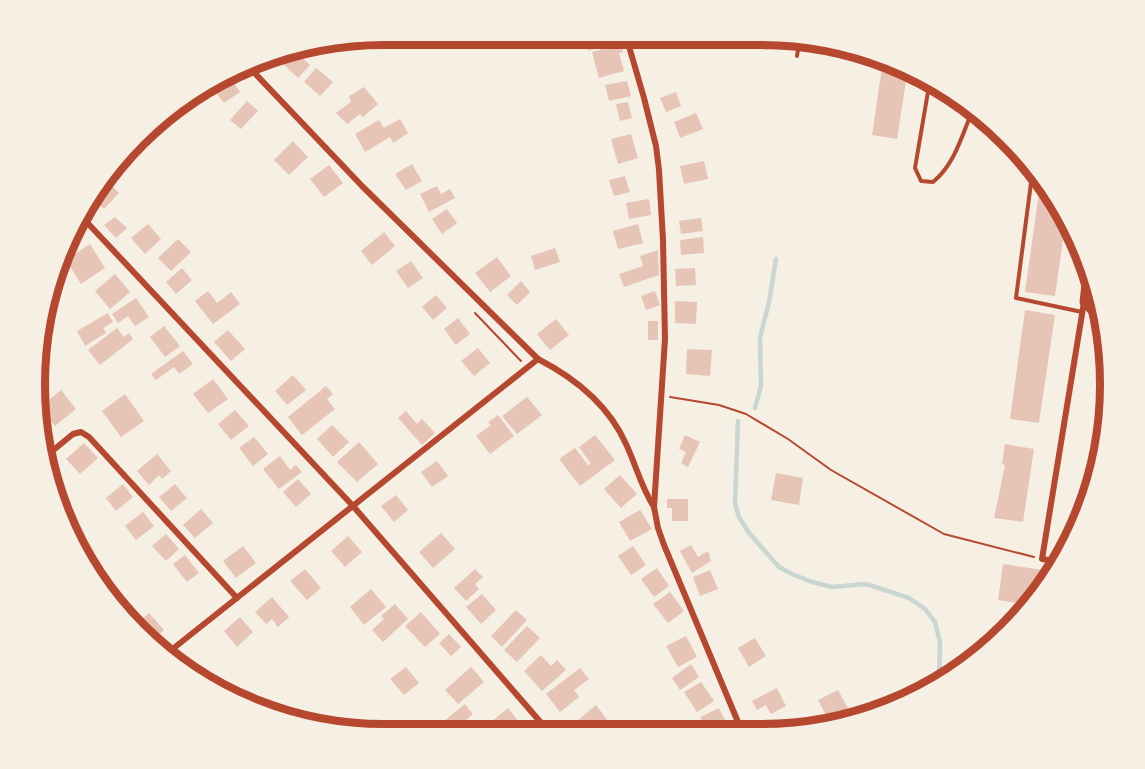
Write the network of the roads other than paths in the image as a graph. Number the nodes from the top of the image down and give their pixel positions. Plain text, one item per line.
1 (629, 45) edge
2 (798, 47) edge
3 (797, 56) dead end
4 (253, 72) edge
5 (928, 89) edge
6 (970, 117) edge
7 (1031, 180) edge
8 (86, 222) edge
9 (1085, 288) edge
10 (1083, 307) junction
11 (1092, 314) edge
12 (538, 359) junction
13 (52, 451) edge
14 (353, 506) junction
15 (654, 507) junction
16 (1051, 560) edge
17 (237, 598) junction
18 (173, 650) edge
19 (542, 724) edge
20 (739, 724) edge

1 - 15 street
2 - 3 lane
4 - 12 street
5 - 6 lane
7 - 10 lane
8 - 14 street
9 - 10 street
10 - 11 street
10 - 16 street
12 - 14 street
12 - 15 street
13 - 17 street
14 - 17 street
14 - 19 street
15 - 20 street
17 - 18 street

